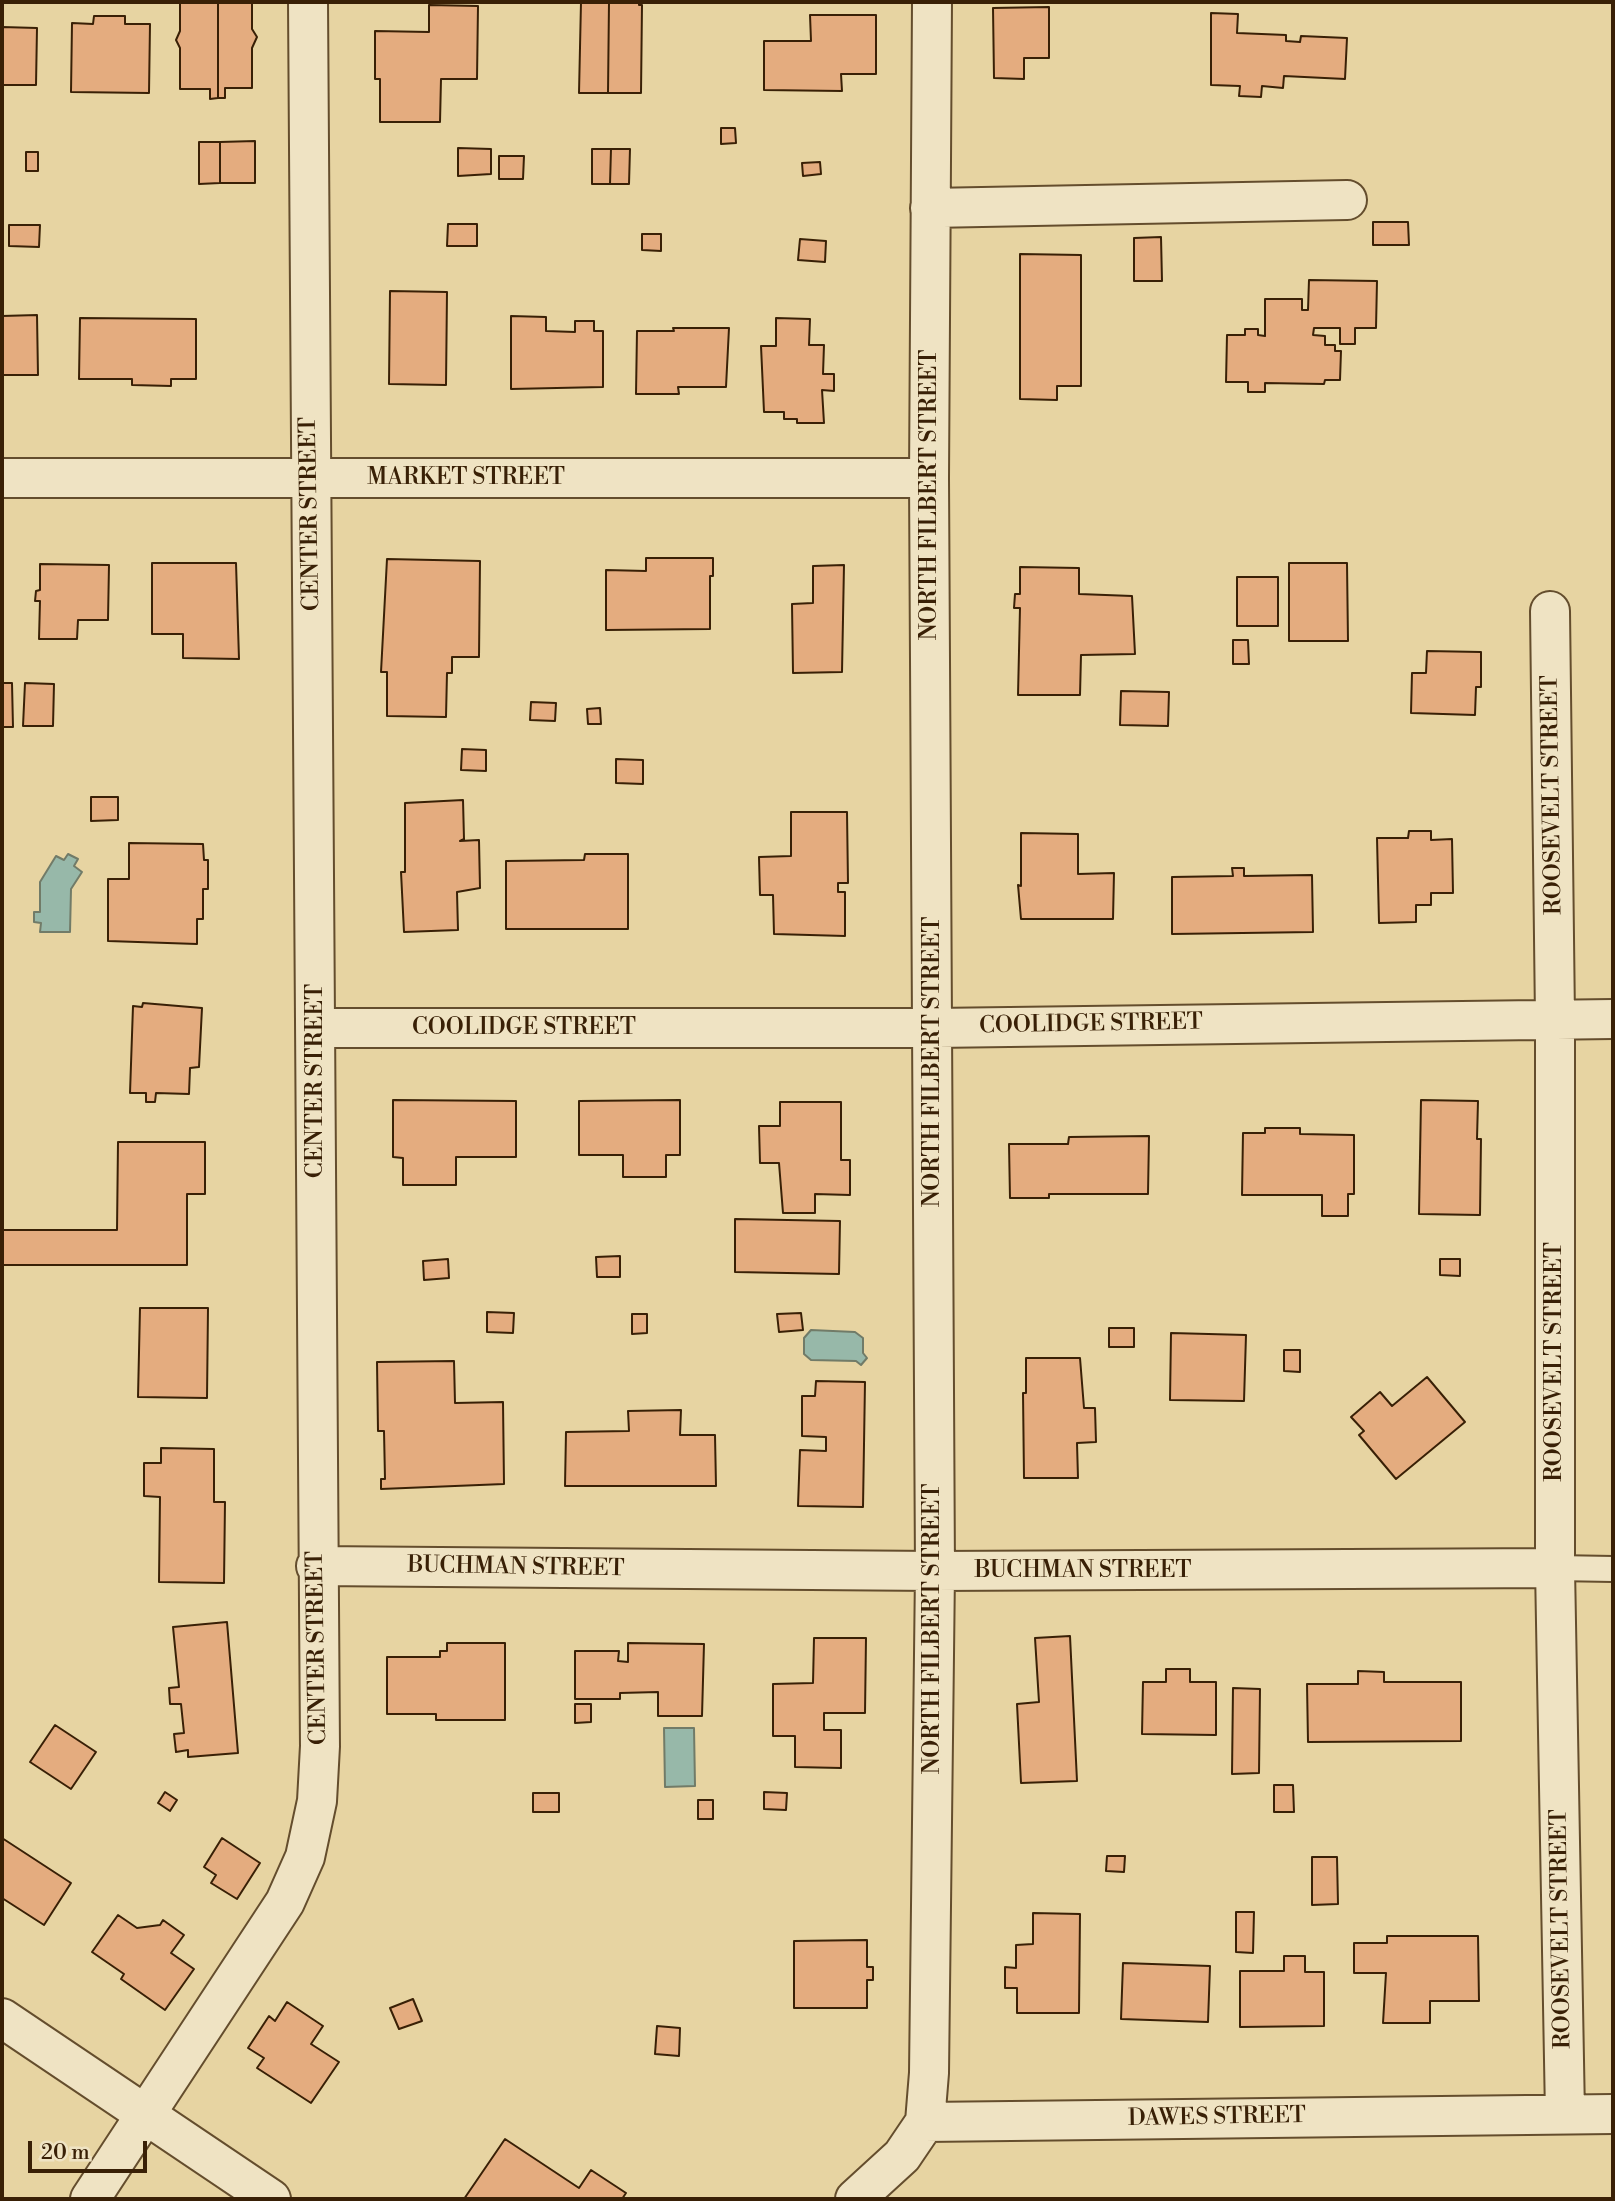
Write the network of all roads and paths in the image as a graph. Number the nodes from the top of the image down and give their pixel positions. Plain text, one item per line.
1 (308, 2) edge
2 (932, 2) edge
3 (1347, 200) dead end
4 (930, 208) junction
5 (2, 478) edge
6 (311, 478) junction
7 (929, 478) junction
8 (1550, 611) dead end
9 (1555, 1019) junction
10 (1613, 1019) edge
11 (316, 1027) junction
12 (934, 1028) junction
13 (316, 1566) junction
14 (1555, 1569) junction
15 (1613, 1569) edge
16 (935, 1572) junction
17 (2, 2018) edge
18 (147, 2114) junction
19 (1565, 2114) junction
20 (1613, 2114) edge
21 (925, 2122) junction
22 (90, 2199) edge
23 (271, 2199) edge
24 (855, 2199) edge

1 - 6 street, CENTER STREET
2 - 4 street, NORTH FILBERT STREET
3 - 4 street
4 - 7 street, NORTH FILBERT STREET
5 - 6 street, MARKET STREET
6 - 7 street, MARKET STREET
6 - 11 street, CENTER STREET
7 - 12 street, NORTH FILBERT STREET
8 - 9 street, ROOSEVELT STREET
9 - 10 street, COOLIDGE STREET
9 - 12 street, COOLIDGE STREET
9 - 14 street, ROOSEVELT STREET
11 - 12 street, COOLIDGE STREET
11 - 13 street, CENTER STREET
12 - 16 street, NORTH FILBERT STREET
13 - 16 street, BUCHMAN STREET
13 - 18 street, CENTER STREET
14 - 15 lane
14 - 16 street, BUCHMAN STREET
14 - 19 street, ROOSEVELT STREET
16 - 21 street, NORTH FILBERT STREET
17 - 18 street
18 - 22 street, CENTER STREET
18 - 23 street
19 - 20 street, DAWES STREET
19 - 21 street, DAWES STREET
21 - 24 street

